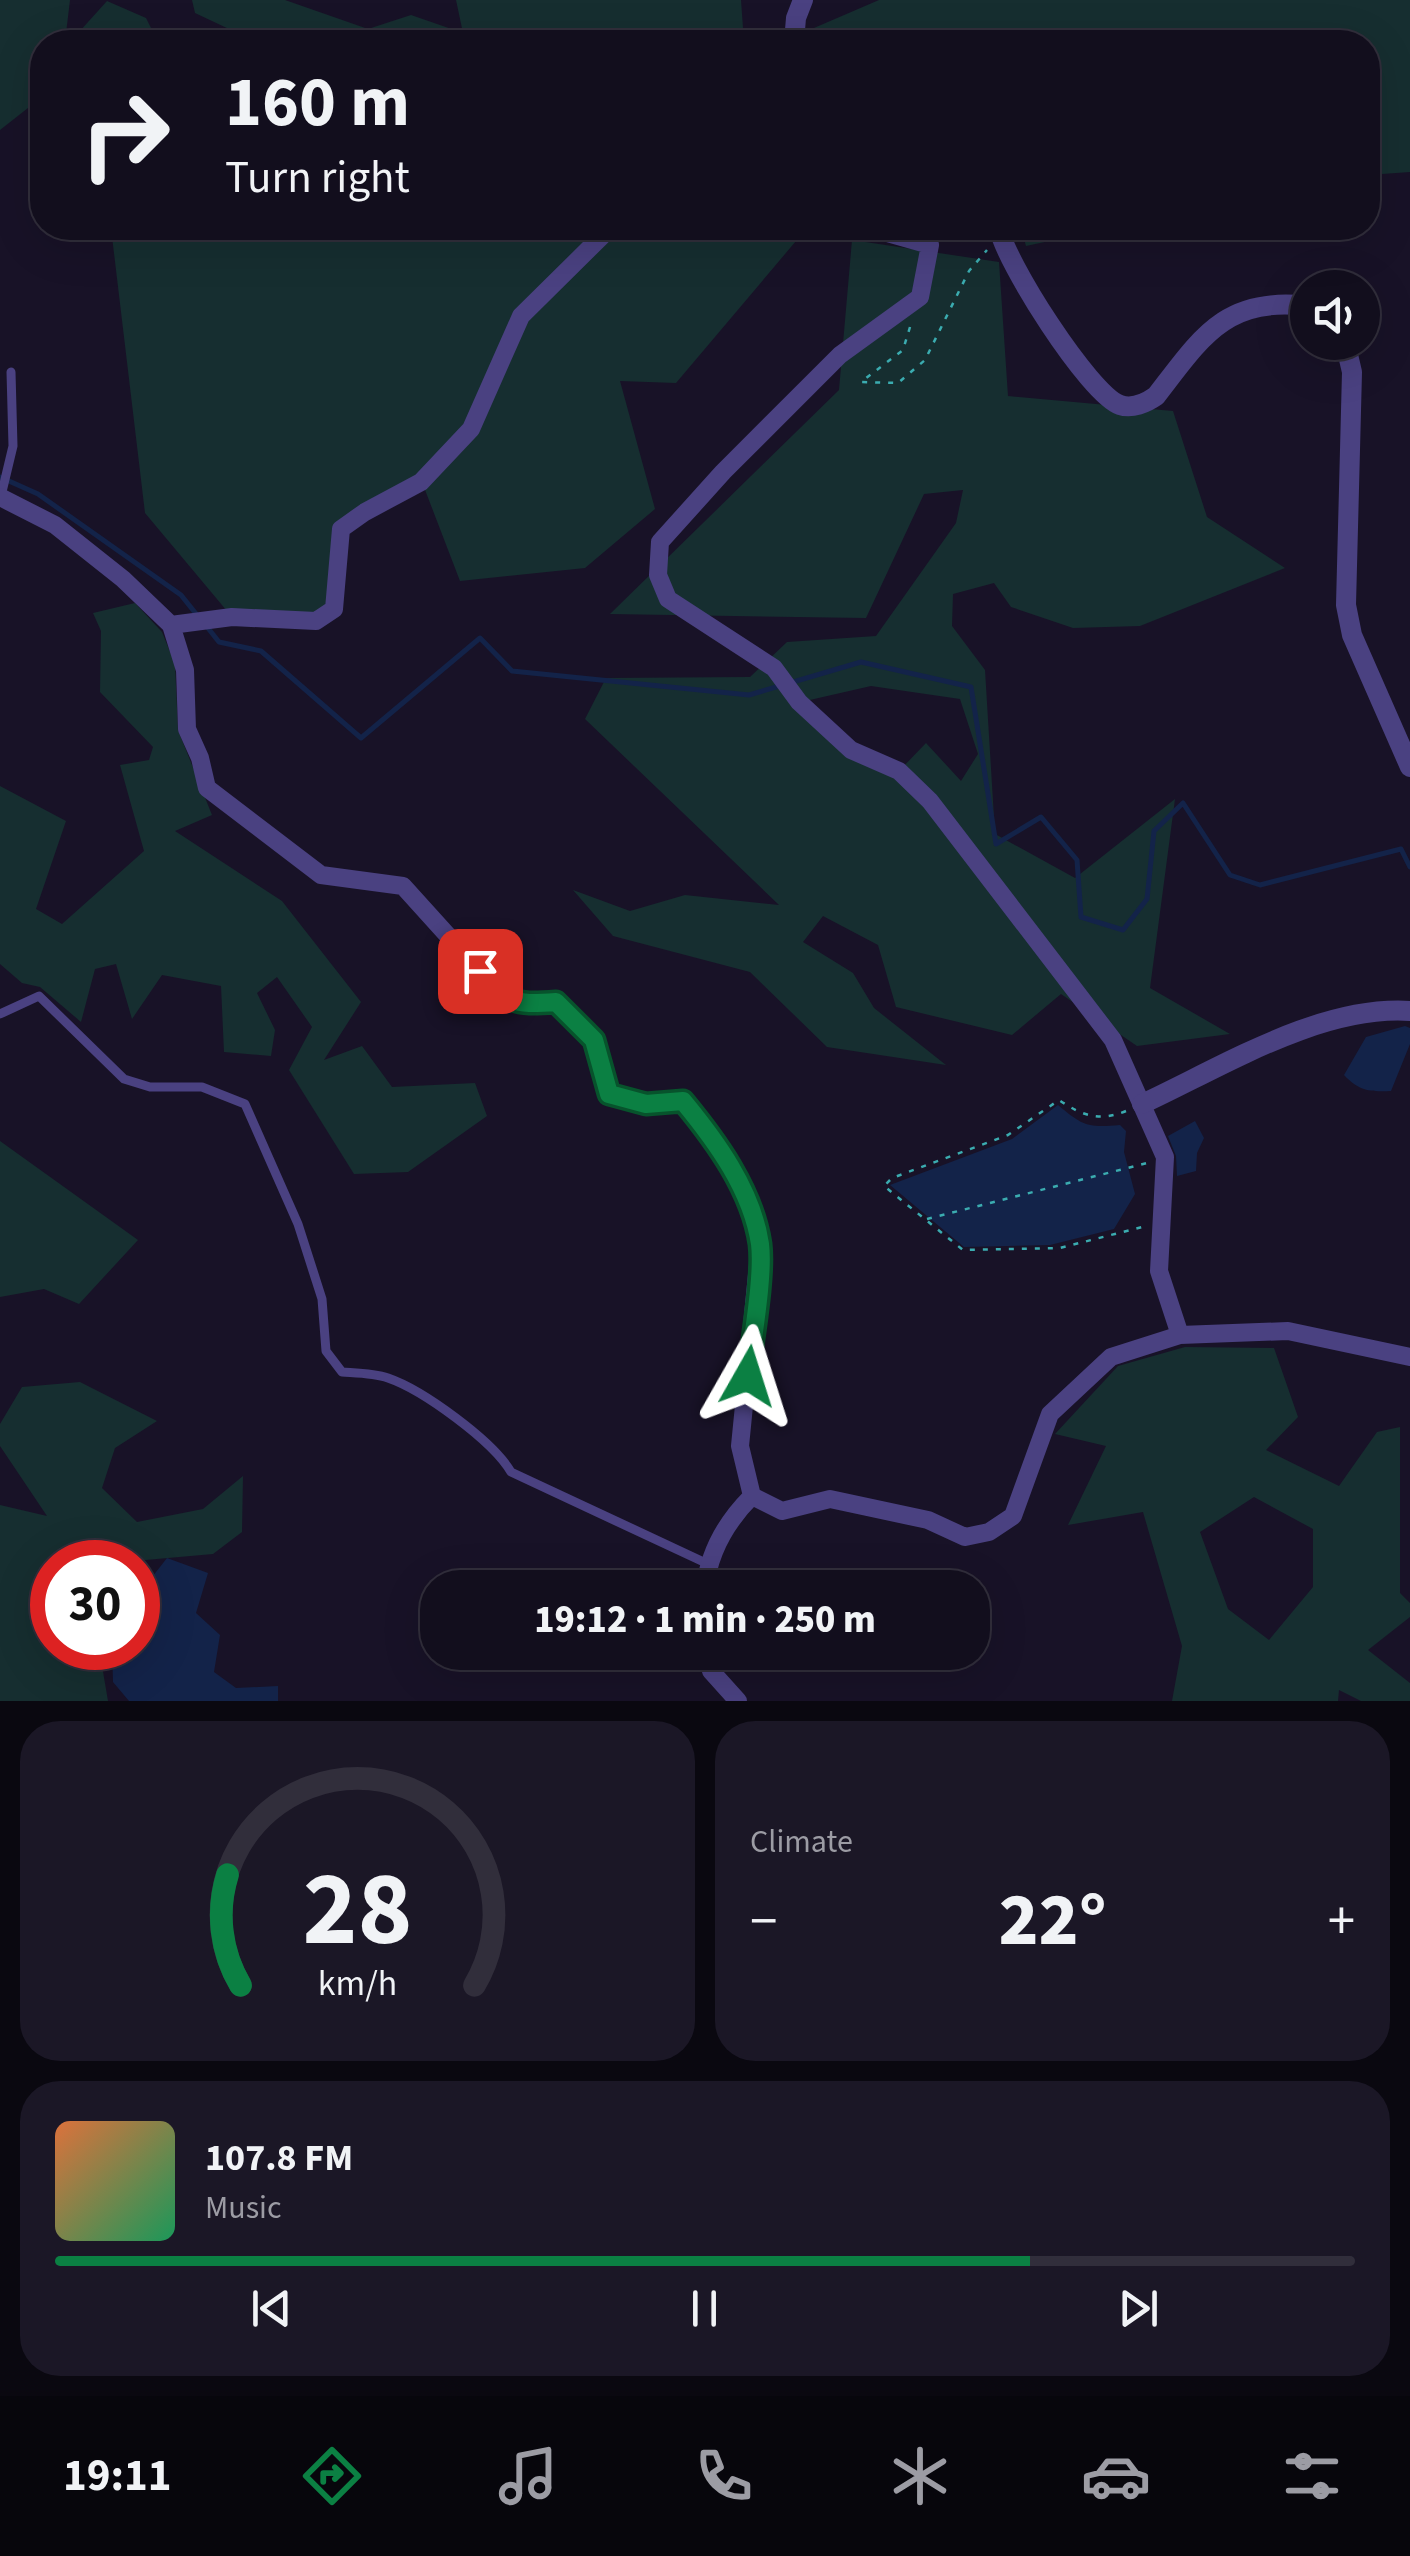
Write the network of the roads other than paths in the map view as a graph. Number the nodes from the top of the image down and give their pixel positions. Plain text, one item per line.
1 (803, 0) edge
2 (795, 30) edge
3 (598, 240) edge
4 (912, 240) edge
5 (1003, 240) edge
6 (1290, 305) edge
7 (1349, 360) edge
8 (10, 372) dead end
9 (0, 496) edge
10 (171, 625) junction
11 (1410, 767) edge
12 (1410, 1011) edge
13 (0, 1014) edge
14 (1142, 1104) junction
15 (1180, 1335) junction
16 (1410, 1357) edge
17 (752, 1496) junction
18 (708, 1564) junction
19 (707, 1570) edge
20 (711, 1670) edge
21 (738, 1701) edge

1 - 2 street
3 - 10 street
4 - 14 street
5 - 6 street
7 - 11 street
8 - 9 lane
9 - 10 street
10 - 17 street
12 - 14 street
13 - 18 lane
14 - 15 street
15 - 16 street
15 - 17 street
17 - 18 street
18 - 19 street
20 - 21 street

